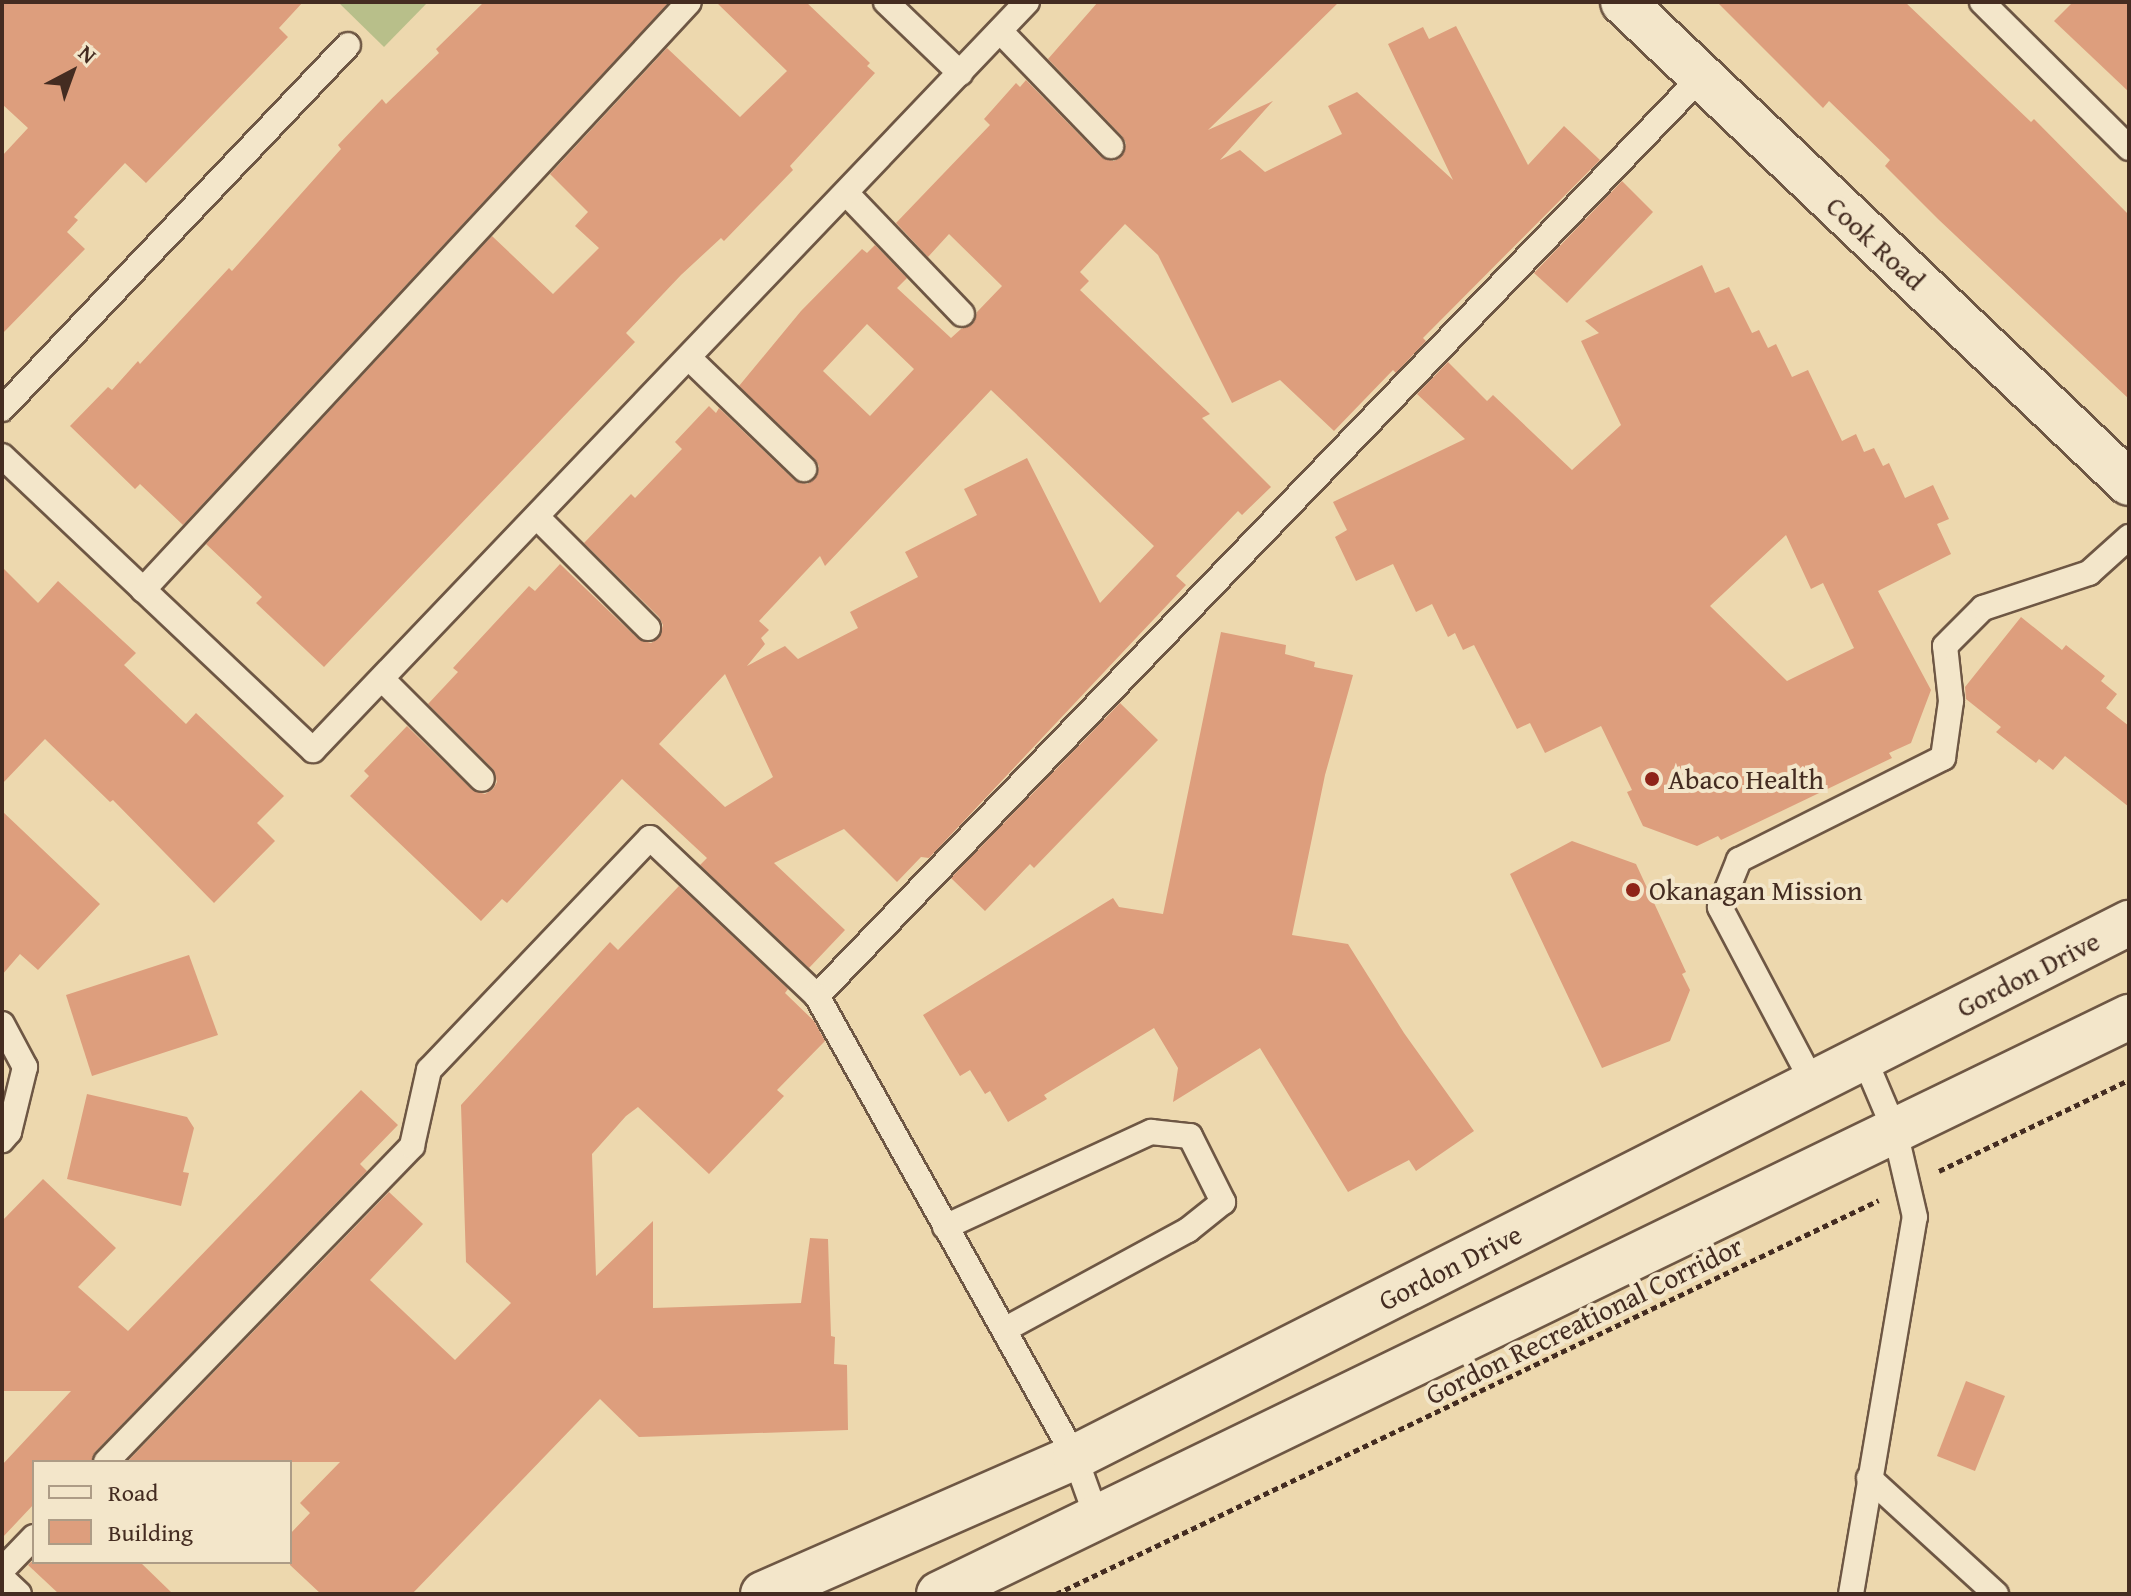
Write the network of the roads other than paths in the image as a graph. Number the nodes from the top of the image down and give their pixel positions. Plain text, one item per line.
1 (689, 2) edge
2 (886, 2) edge
3 (1027, 2) edge
4 (1623, 2) edge
5 (1982, 2) edge
6 (1000, 31) junction
7 (348, 45) dead end
8 (960, 73) junction
9 (1701, 77) junction
10 (1111, 146) dead end
11 (2129, 148) edge
12 (847, 194) junction
13 (962, 314) dead end
14 (689, 358) junction
15 (2, 409) edge
16 (2, 456) edge
17 (804, 469) dead end
18 (2129, 483) edge
19 (537, 517) junction
20 (2129, 537) edge
21 (143, 590) junction
22 (648, 628) dead end
23 (382, 679) junction
24 (482, 779) dead end
25 (2129, 923) edge
26 (817, 996) junction
27 (2129, 1017) edge
28 (2, 1024) edge
29 (1864, 1058) junction
30 (1813, 1083) junction
31 (1895, 1131) junction
32 (2, 1140) edge
33 (945, 1227) junction
34 (1004, 1330) junction
35 (1075, 1457) junction
36 (108, 1460) edge
37 (1869, 1478) junction
38 (1097, 1518) junction
39 (32, 1539) edge
40 (2, 1570) edge
41 (2, 1578) edge
42 (19, 1594) edge
43 (763, 1594) edge
44 (939, 1594) edge
45 (1851, 1594) edge
46 (1996, 1594) edge

1 - 21 lane
2 - 8 lane
3 - 6 lane
4 - 9 main road, Cook Road
5 - 11 lane
6 - 8 lane
6 - 10 lane
7 - 15 lane
8 - 12 lane
9 - 18 main road, Cook Road
9 - 26 lane
12 - 13 lane
12 - 14 lane
14 - 17 lane
14 - 19 lane
16 - 21 lane
19 - 22 lane
19 - 23 lane
20 - 30 lane
21 - 23 lane
23 - 24 lane
25 - 29 main road, Gordon Drive
26 - 33 lane
26 - 36 lane
27 - 31 main road
28 - 32 lane
29 - 30 main road, Gordon Drive
29 - 31 lane
30 - 35 main road, Gordon Drive
31 - 37 lane
31 - 38 main road
33 - 34 lane
33 - 34 lane
34 - 35 lane
35 - 38 lane
35 - 43 main road, Gordon Drive
37 - 45 lane
37 - 46 lane
38 - 44 main road
39 - 40 lane
41 - 42 lane

